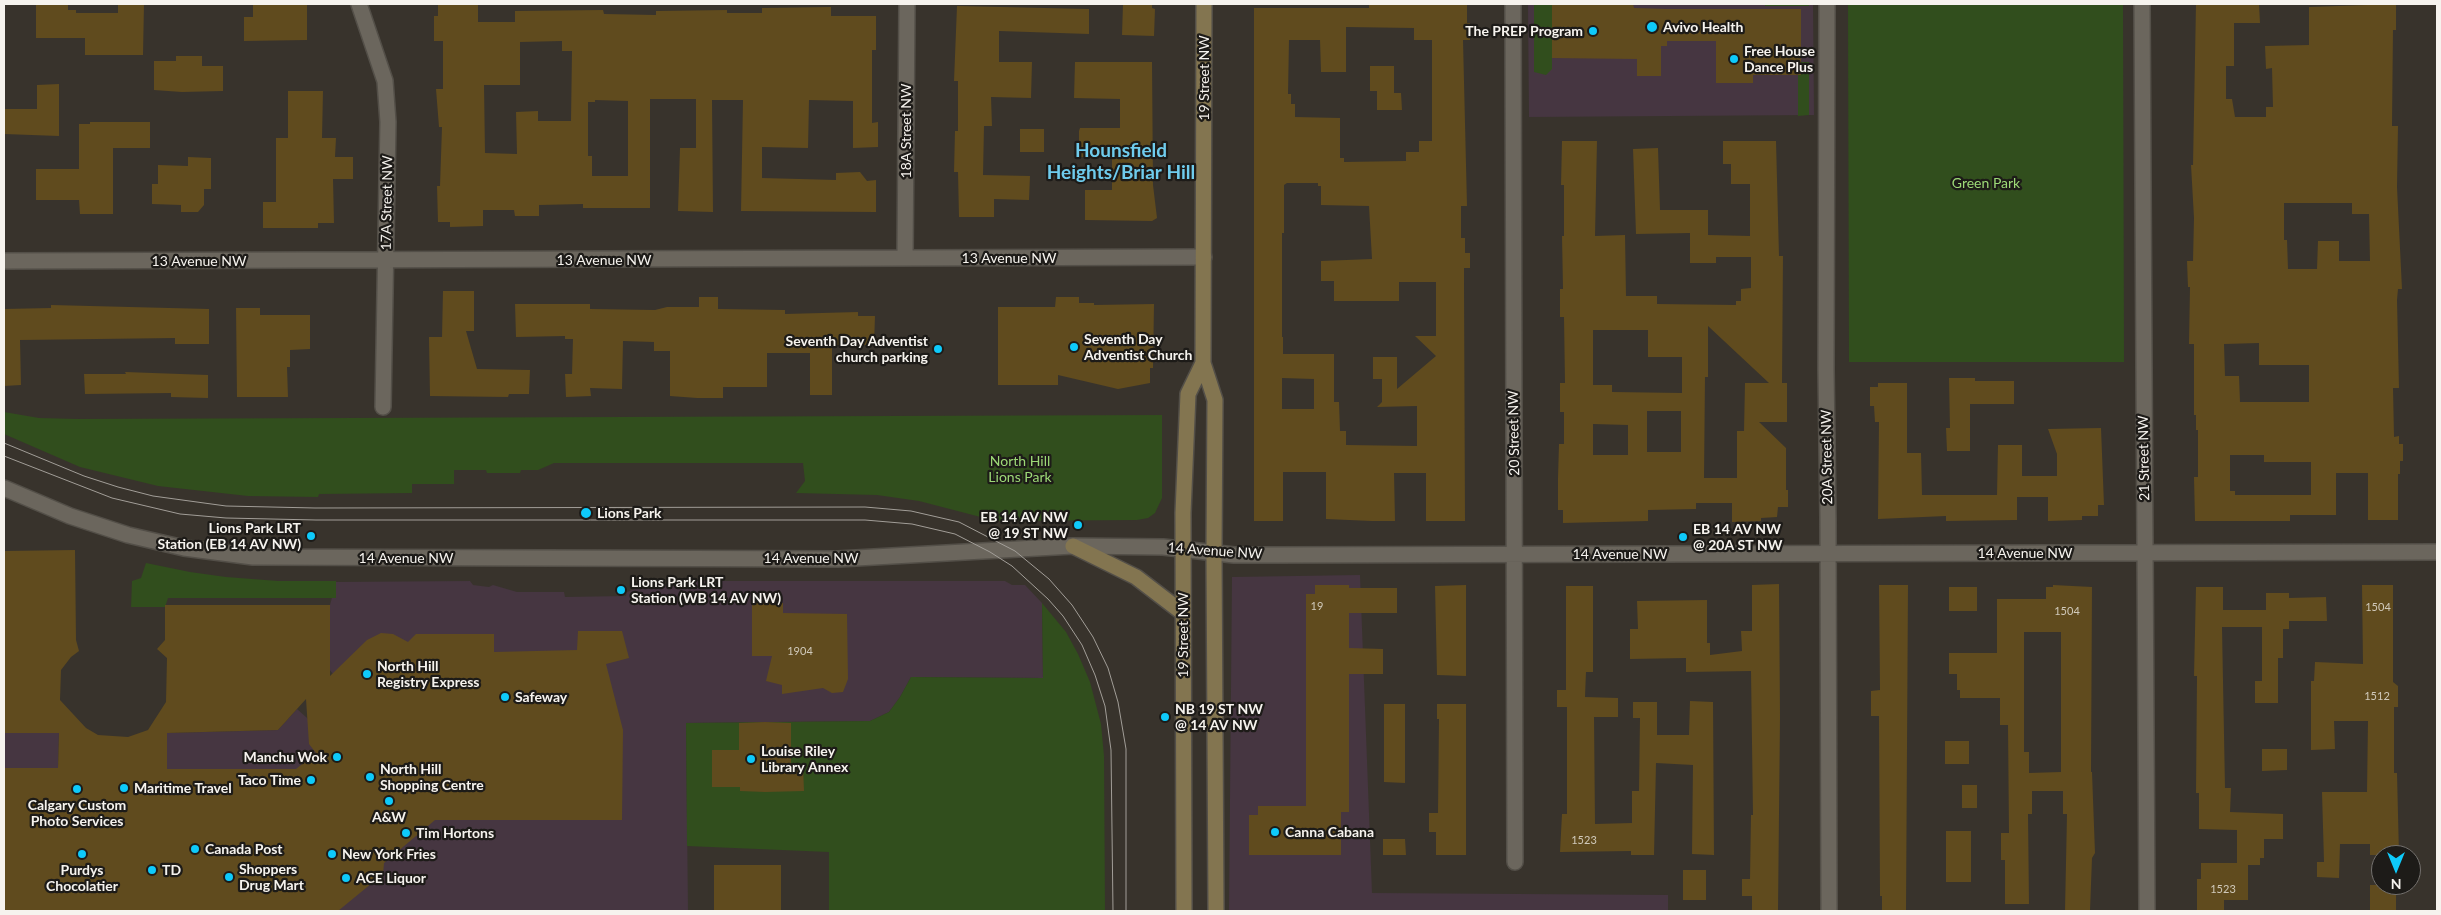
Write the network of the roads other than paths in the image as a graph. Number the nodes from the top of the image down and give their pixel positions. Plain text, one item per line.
1 (359, 4) edge
2 (907, 4) edge
3 (1204, 4) edge
4 (1513, 4) edge
5 (1827, 4) edge
6 (2142, 4) edge
7 (906, 257) junction
8 (1204, 257) junction
9 (387, 260) junction
10 (4, 261) edge
11 (1203, 363) junction
12 (383, 407) dead end
13 (4, 488) edge
14 (1073, 546) junction
15 (1182, 549) junction
16 (1214, 552) junction
17 (2437, 552) edge
18 (2145, 553) junction
19 (1828, 554) junction
20 (1516, 555) junction
21 (1183, 613) junction
22 (1516, 862) dead end
23 (1184, 911) edge
24 (1216, 911) edge
25 (1829, 911) edge
26 (2147, 911) edge

1 - 9 street, 17A Street NW
2 - 7 street, 18A Street NW
3 - 8 street, 19 Street NW
4 - 20 street, 20 Street NW
5 - 19 street, 20A Street NW
6 - 18 street, 21 Street NW
7 - 8 street, 13 Avenue NW
7 - 9 street, 13 Avenue NW
8 - 11 street, 19 Street NW
9 - 10 street, 13 Avenue NW
9 - 12 street, 17A Street NW
11 - 15 street, 19 Street NW
11 - 16 street, 19 Street NW
13 - 14 street, 14 Avenue NW
14 - 15 street, 14 Avenue NW
14 - 21 street
15 - 16 street, 14 Avenue NW
15 - 21 street, 19 Street NW
16 - 20 street, 14 Avenue NW
16 - 24 street, 19 Street NW
17 - 18 street, 14 Avenue NW
18 - 19 street, 14 Avenue NW
18 - 26 street, 21 Street NW
19 - 20 street, 14 Avenue NW
19 - 25 street, 20A Street NW
20 - 22 street, 20 Street NW
21 - 23 street, 19 Street NW

